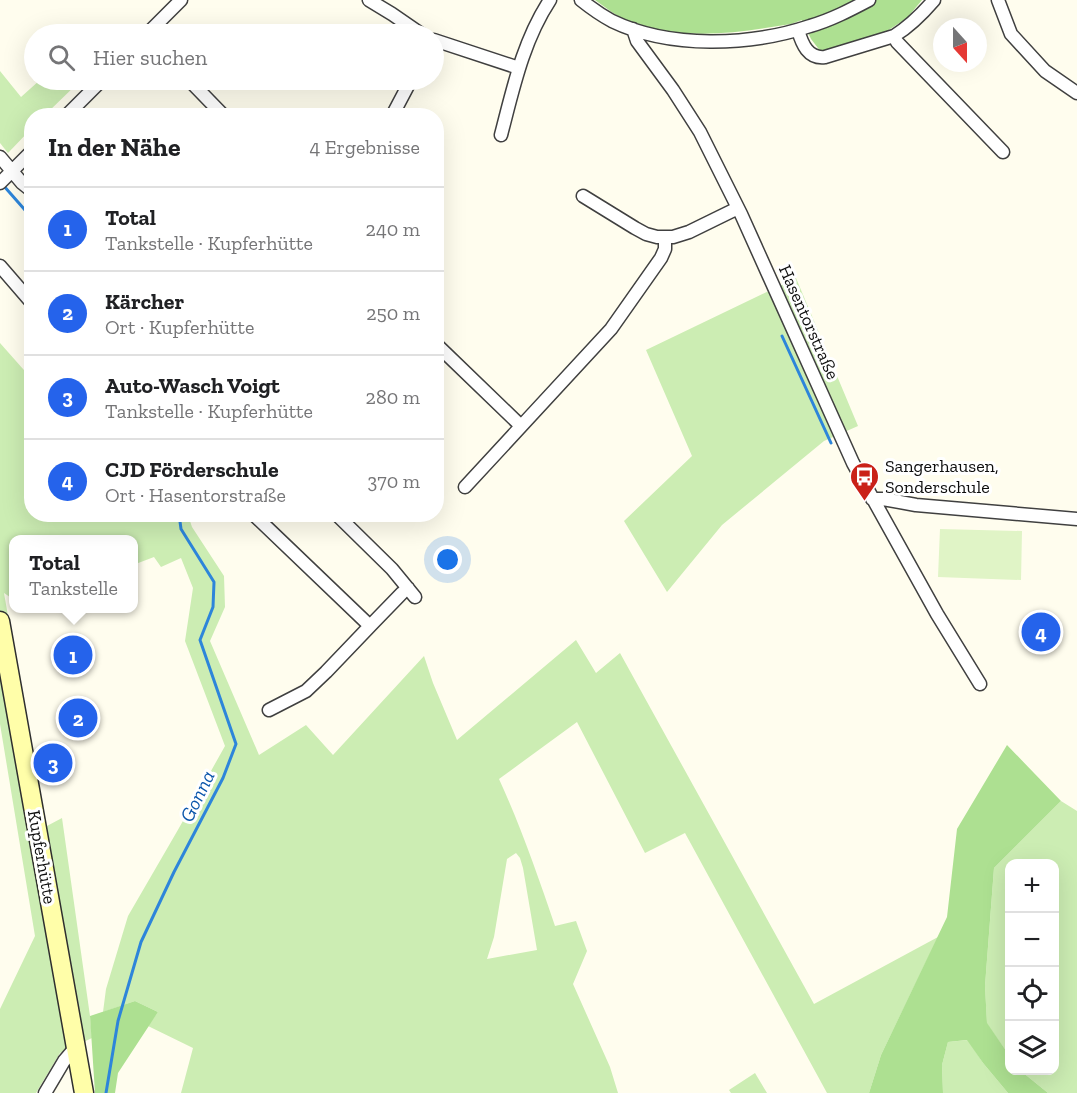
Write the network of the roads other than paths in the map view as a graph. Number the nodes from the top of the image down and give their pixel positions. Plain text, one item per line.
1 (181, 0) edge
2 (369, 0) edge
3 (550, 0) edge
4 (581, 0) edge
5 (869, 0) edge
6 (934, 0) edge
7 (998, 0) edge
8 (157, 24) edge
9 (406, 24) edge
10 (633, 29) junction
11 (798, 30) junction
12 (894, 36) junction
13 (444, 43) edge
14 (519, 68) junction
15 (92, 90) edge
16 (199, 90) edge
17 (406, 90) edge
18 (1077, 93) edge
19 (74, 108) edge
20 (216, 108) edge
21 (396, 108) edge
22 (501, 135) dead end
23 (1003, 152) dead end
24 (0, 157) edge
25 (24, 159) edge
26 (6, 177) edge
27 (24, 187) edge
28 (583, 196) dead end
29 (738, 208) junction
30 (665, 237) junction
31 (0, 266) edge
32 (24, 294) edge
33 (444, 352) edge
34 (521, 426) junction
35 (465, 487) dead end
36 (872, 499) junction
37 (1077, 519) edge
38 (262, 522) edge
39 (344, 522) edge
40 (0, 621) edge
41 (370, 626) junction
42 (980, 684) dead end
43 (269, 710) dead end
44 (76, 1047) junction
45 (45, 1093) edge
46 (84, 1093) edge

1 - 8 street
2 - 9 street
3 - 14 street
4 - 10 street
5 - 11 street
6 - 12 street
7 - 18 street
10 - 11 street
10 - 29 street, Hasentorstraße
11 - 12 street
12 - 23 street
13 - 14 street
14 - 22 street
15 - 19 street
16 - 20 street
17 - 21 street
24 - 26 street
25 - 26 street
26 - 27 street
28 - 30 street
29 - 30 street
29 - 36 street, Hasentorstraße
30 - 34 street
31 - 32 street
33 - 34 street
34 - 35 street
36 - 37 street
36 - 42 street, Hasentorstraße
38 - 41 street
39 - 41 street
40 - 44 main road, Kupferhütte
41 - 43 street
44 - 45 street
44 - 46 main road, Kupferhütte

